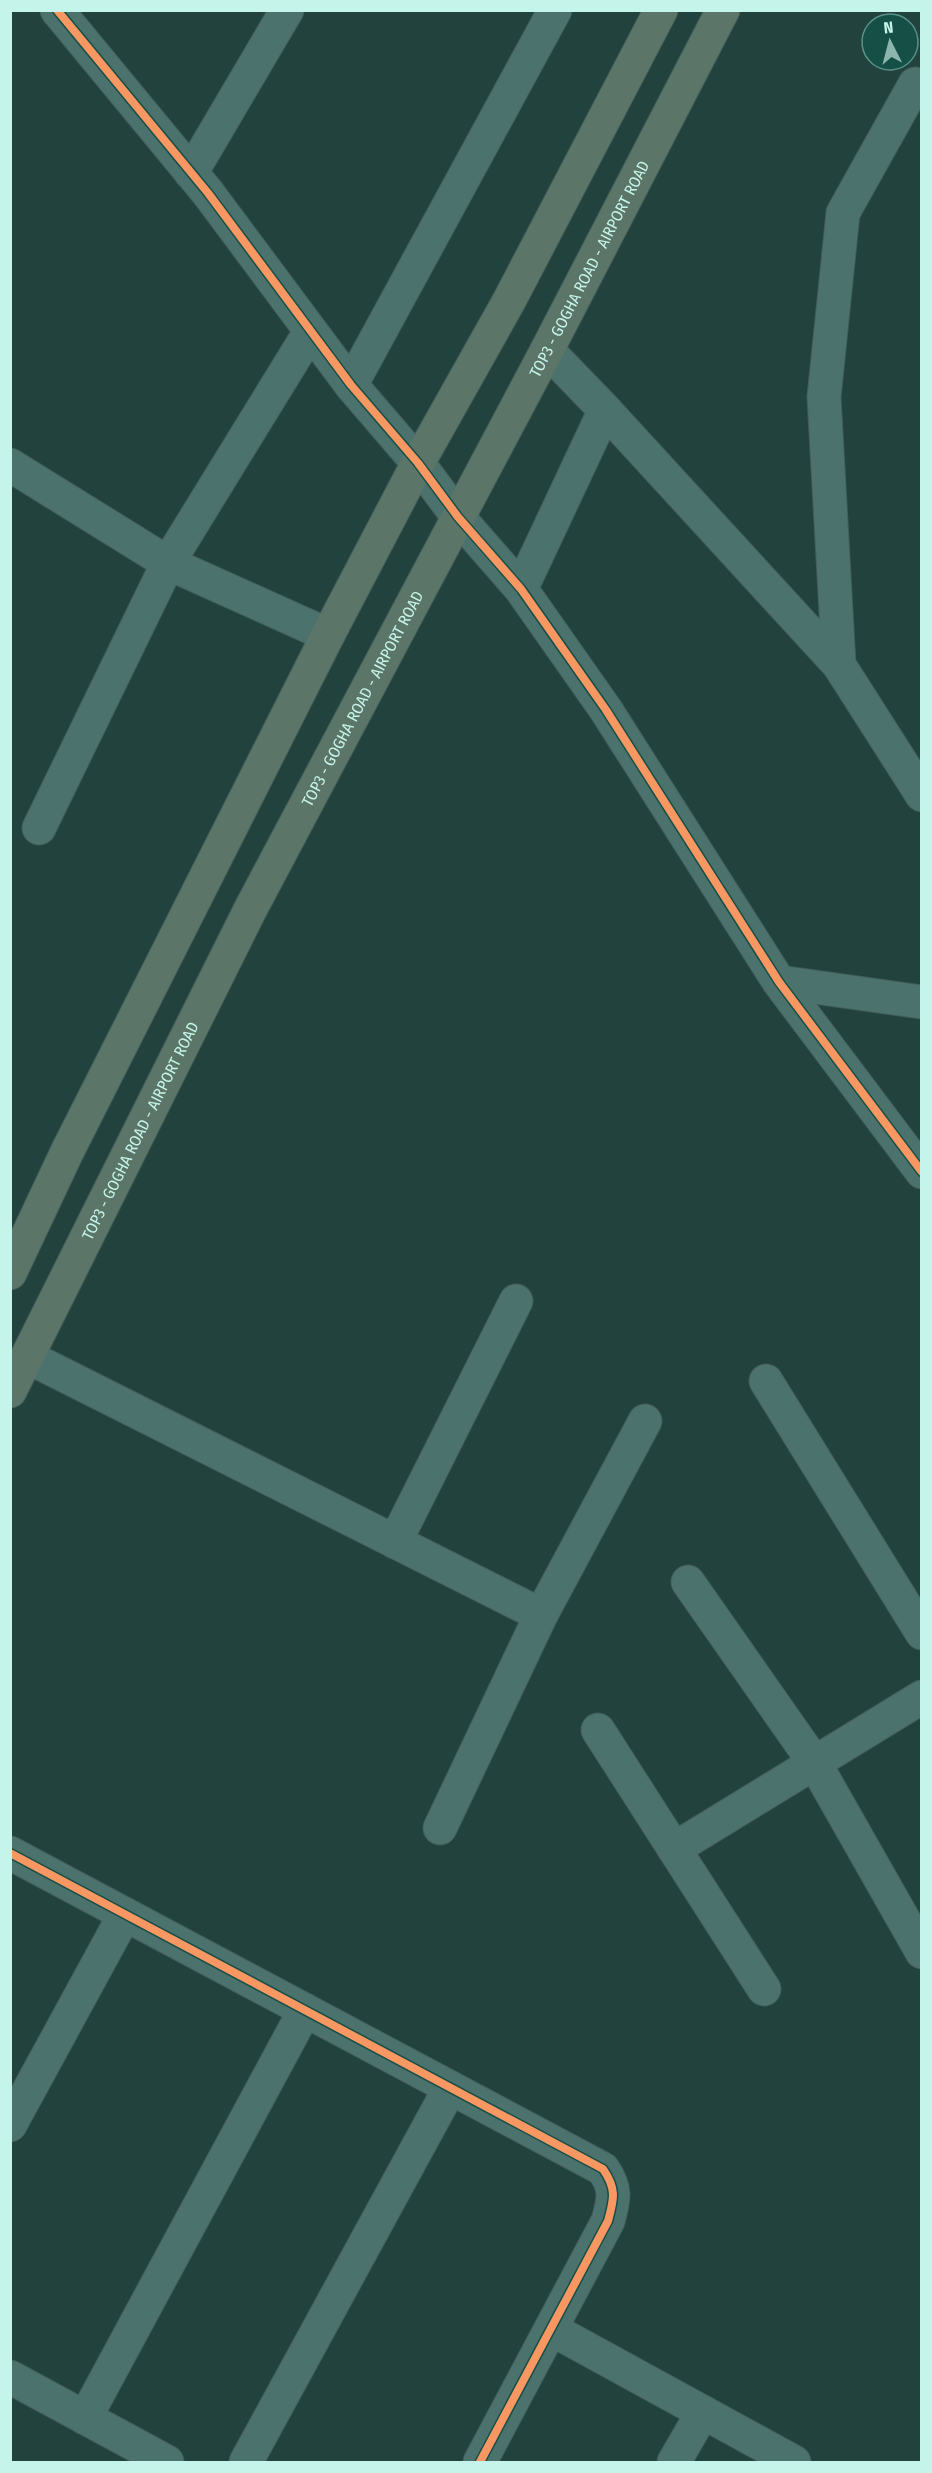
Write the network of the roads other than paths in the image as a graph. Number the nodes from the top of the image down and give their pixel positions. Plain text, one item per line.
1 (287, 10) edge
2 (555, 10) edge
3 (661, 10) edge
4 (723, 10) edge
5 (57, 11) edge
6 (915, 84) dead end
7 (192, 173) junction
8 (310, 332) junction
9 (547, 350) junction
10 (351, 385) junction
11 (605, 410) junction
12 (418, 463) junction
13 (10, 465) edge
14 (458, 517) junction
15 (168, 563) junction
16 (521, 589) junction
17 (328, 635) junction
18 (839, 665) junction
19 (921, 795) edge
20 (39, 828) dead end
21 (779, 982) junction
22 (921, 1002) edge
23 (921, 1172) edge
24 (10, 1273) edge
25 (516, 1301) dead end
26 (28, 1357) junction
27 (766, 1381) dead end
28 (10, 1391) edge
29 (645, 1421) dead end
30 (395, 1542) junction
31 (688, 1582) dead end
32 (541, 1615) junction
33 (921, 1633) edge
34 (921, 1696) edge
35 (598, 1730) dead end
36 (814, 1762) junction
37 (440, 1828) dead end
38 (674, 1849) junction
39 (10, 1853) edge
40 (125, 1914) junction
41 (921, 1952) edge
42 (764, 1989) dead end
43 (305, 2010) junction
44 (450, 2088) junction
45 (10, 2125) edge
46 (551, 2329) junction
47 (10, 2377) edge
48 (703, 2412) junction
49 (85, 2418) junction
50 (167, 2463) edge
51 (246, 2463) edge
52 (480, 2463) edge
53 (674, 2463) edge
54 (794, 2463) edge

1 - 7 street
2 - 10 street
3 - 12 main road
4 - 9 main road, TOP3 - GOGHA ROAD - AIRPORT ROAD
5 - 7 street
6 - 18 street
7 - 8 street
8 - 10 street
8 - 15 street
9 - 11 street
9 - 14 main road, TOP3 - GOGHA ROAD - AIRPORT ROAD
10 - 12 street
11 - 16 street
11 - 18 street
12 - 14 street
12 - 17 main road
13 - 15 street
14 - 16 street
14 - 26 main road, TOP3 - GOGHA ROAD - AIRPORT ROAD
15 - 17 street
15 - 20 street
16 - 21 street
17 - 24 main road
18 - 19 street
21 - 22 street
21 - 23 street
25 - 30 street
26 - 28 main road, TOP3 - GOGHA ROAD - AIRPORT ROAD
26 - 30 street
27 - 33 street
29 - 32 street
30 - 32 street
31 - 36 street
32 - 37 street
34 - 36 street
35 - 38 street
36 - 38 street
36 - 41 street
38 - 42 street
39 - 40 street
40 - 43 street
40 - 45 street
43 - 44 street
43 - 49 street
44 - 46 street
44 - 51 street
46 - 48 street
46 - 52 street
47 - 49 street
48 - 53 street
48 - 54 street
49 - 50 street

